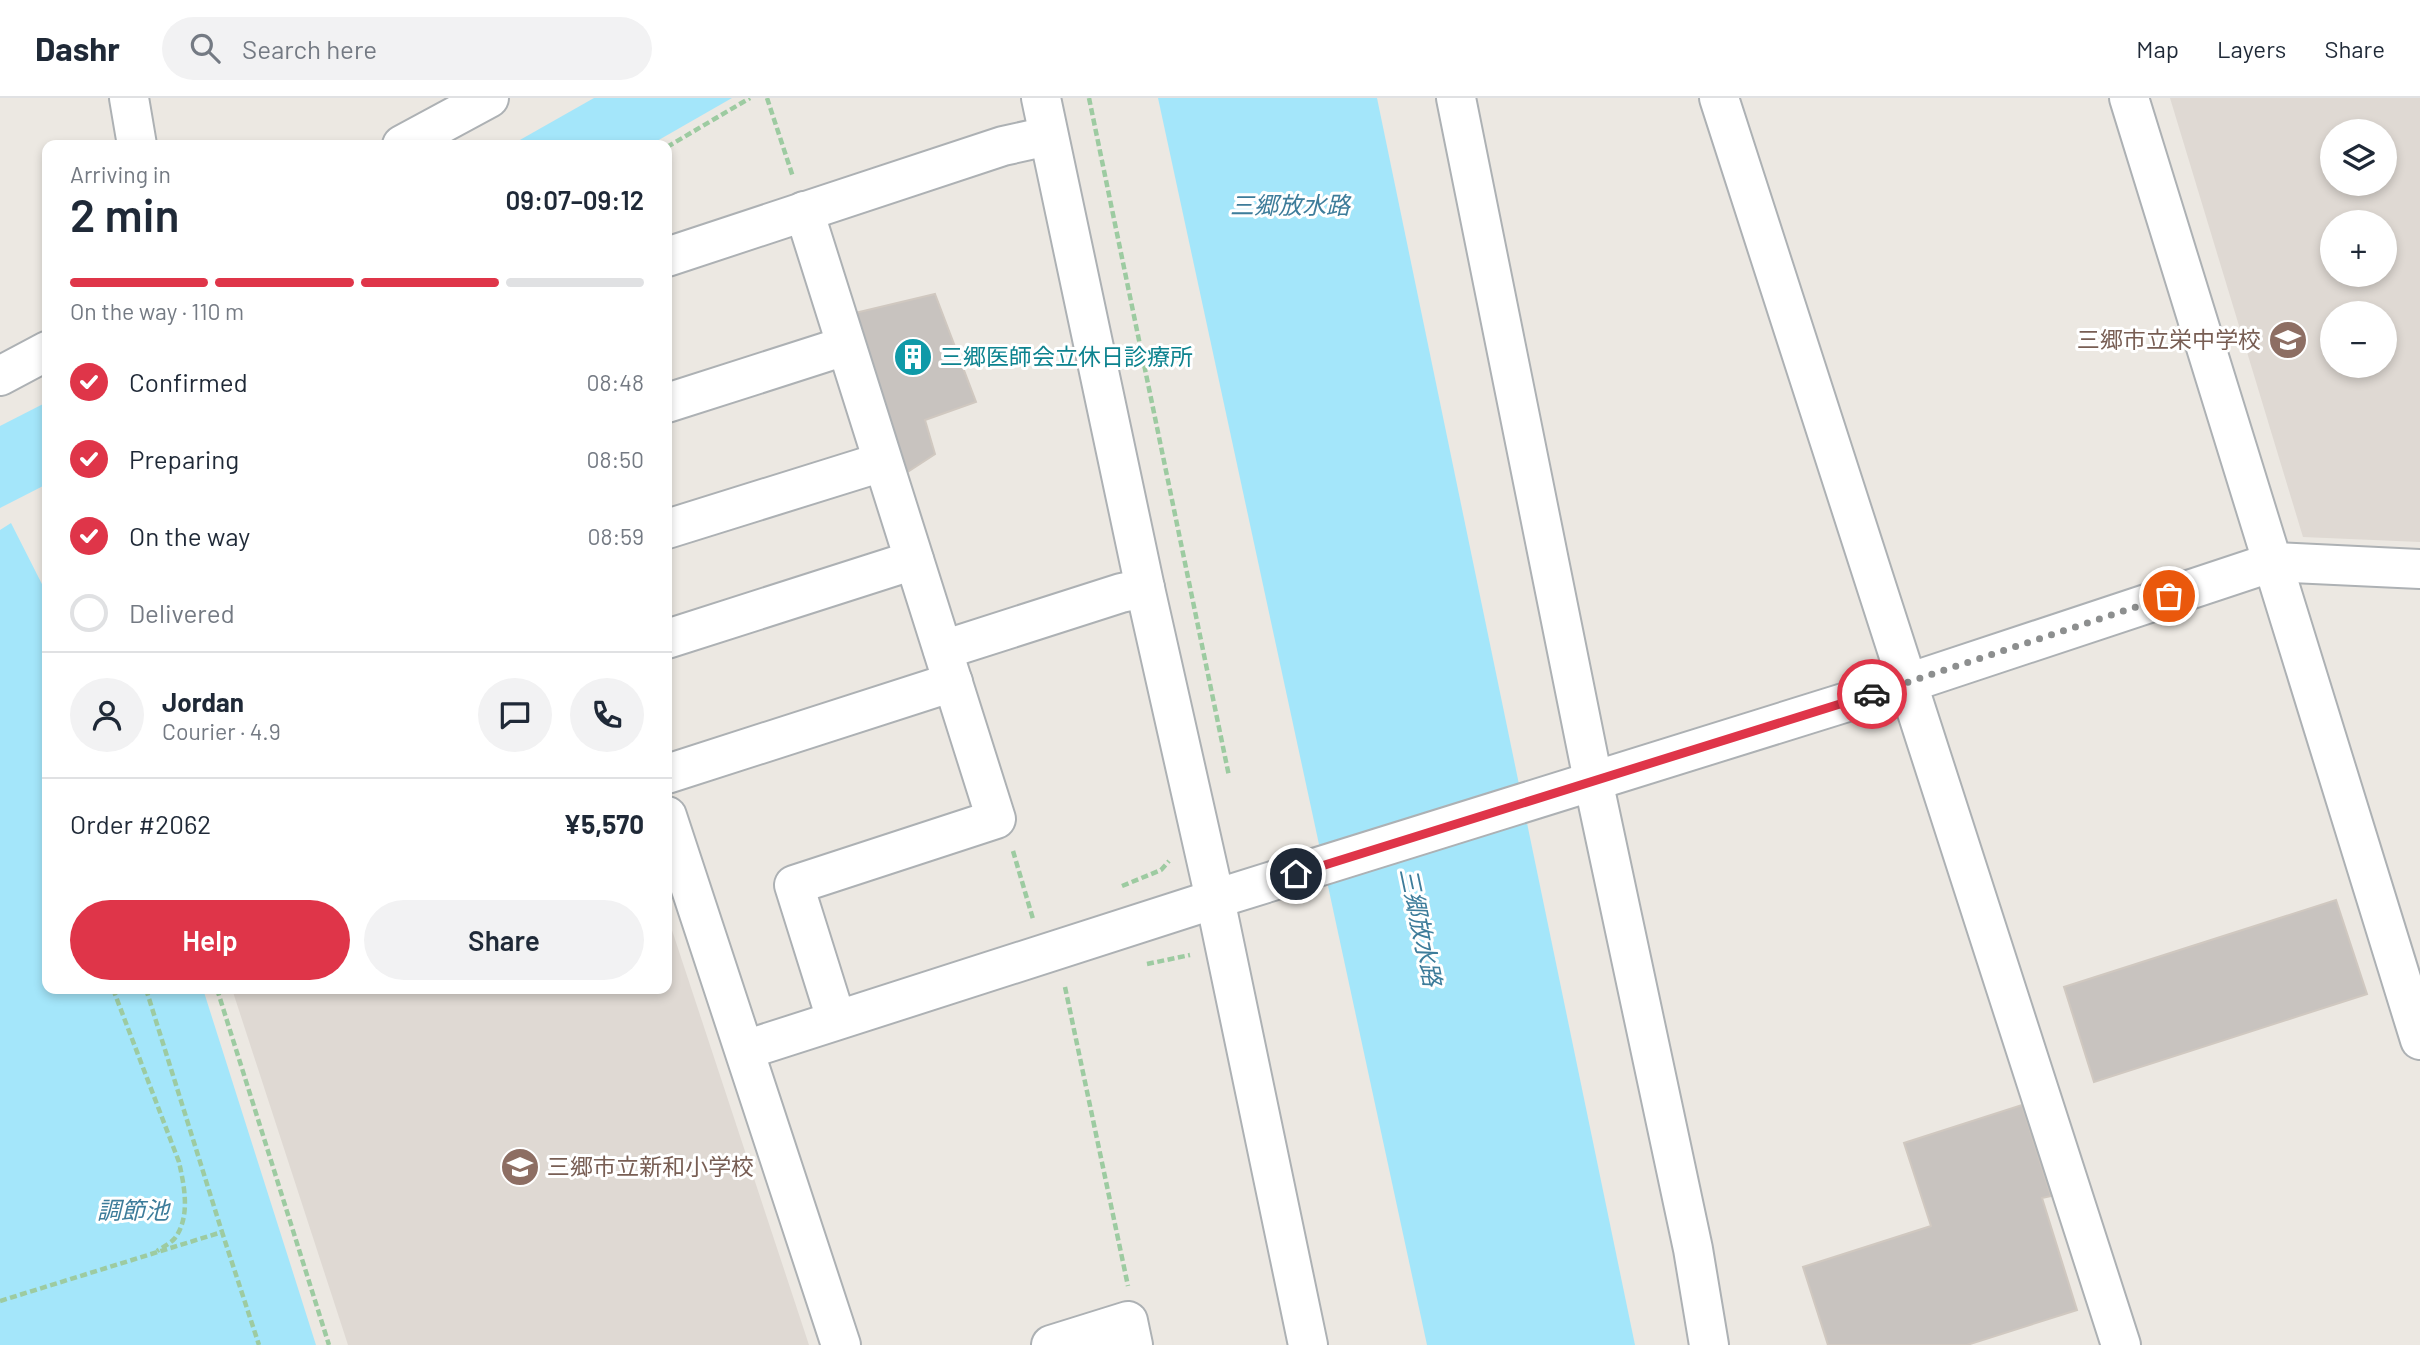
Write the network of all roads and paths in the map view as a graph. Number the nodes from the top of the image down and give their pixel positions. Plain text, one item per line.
1 (129, 98) edge
2 (489, 98) edge
3 (750, 98) edge
4 (767, 98) edge
5 (1041, 98) edge
6 (1088, 98) edge
7 (1457, 98) edge
8 (1719, 98) edge
9 (2129, 98) edge
10 (454, 126) edge
11 (1048, 136) junction
12 (136, 140) edge
13 (416, 140) edge
14 (672, 144) edge
15 (804, 211) junction
16 (672, 255) edge
17 (845, 346) junction
18 (42, 354) edge
19 (0, 376) edge
20 (672, 401) edge
21 (882, 462) junction
22 (672, 527) edge
23 (914, 560) junction
24 (2273, 562) junction
25 (2420, 569) edge
26 (1145, 588) junction
27 (672, 637) edge
28 (948, 666) junction
29 (1908, 682) junction
30 (672, 772) edge
31 (1593, 780) junction
32 (1230, 785) dead end
33 (996, 819) junction
34 (672, 831) edge
35 (1172, 858) dead end
36 (1116, 888) dead end
37 (1230, 894) junction
38 (1044, 917) dead end
39 (1034, 920) junction
40 (1021, 926) dead end
41 (1199, 958) dead end
42 (1138, 966) dead end
43 (1064, 983) dead end
44 (115, 994) edge
45 (148, 994) edge
46 (219, 994) edge
47 (836, 1019) junction
48 (2420, 1040) edge
49 (745, 1050) junction
50 (222, 1232) junction
51 (153, 1253) junction
52 (0, 1301) edge
53 (1130, 1333) edge
54 (259, 1345) edge
55 (329, 1345) edge
56 (841, 1345) edge
57 (1051, 1345) edge
58 (1308, 1345) edge
59 (1710, 1345) edge
60 (2121, 1345) edge

1 - 12 street
2 - 10 street
3 - 14 path
4 - 15 path
5 - 11 street
6 - 32 path
7 - 31 street
8 - 29 street
9 - 24 street
10 - 13 street
11 - 15 street
11 - 26 street
15 - 16 street
15 - 17 street
17 - 20 street
17 - 21 street
18 - 19 street
21 - 22 street
21 - 23 street
23 - 27 street
23 - 28 street
24 - 25 street
24 - 29 street
24 - 48 street
26 - 28 street
26 - 37 street
28 - 30 street
28 - 33 street
29 - 31 street
29 - 60 street
31 - 37 street
31 - 59 street
33 - 39 path
33 - 47 street
34 - 49 street
35 - 36 path
37 - 47 street
37 - 58 street
38 - 39 path
39 - 40 path
41 - 42 path
43 - 53 path
44 - 51 path
45 - 50 path
46 - 55 path
47 - 49 street
49 - 56 street
50 - 51 path
50 - 54 path
51 - 52 path
53 - 57 street

